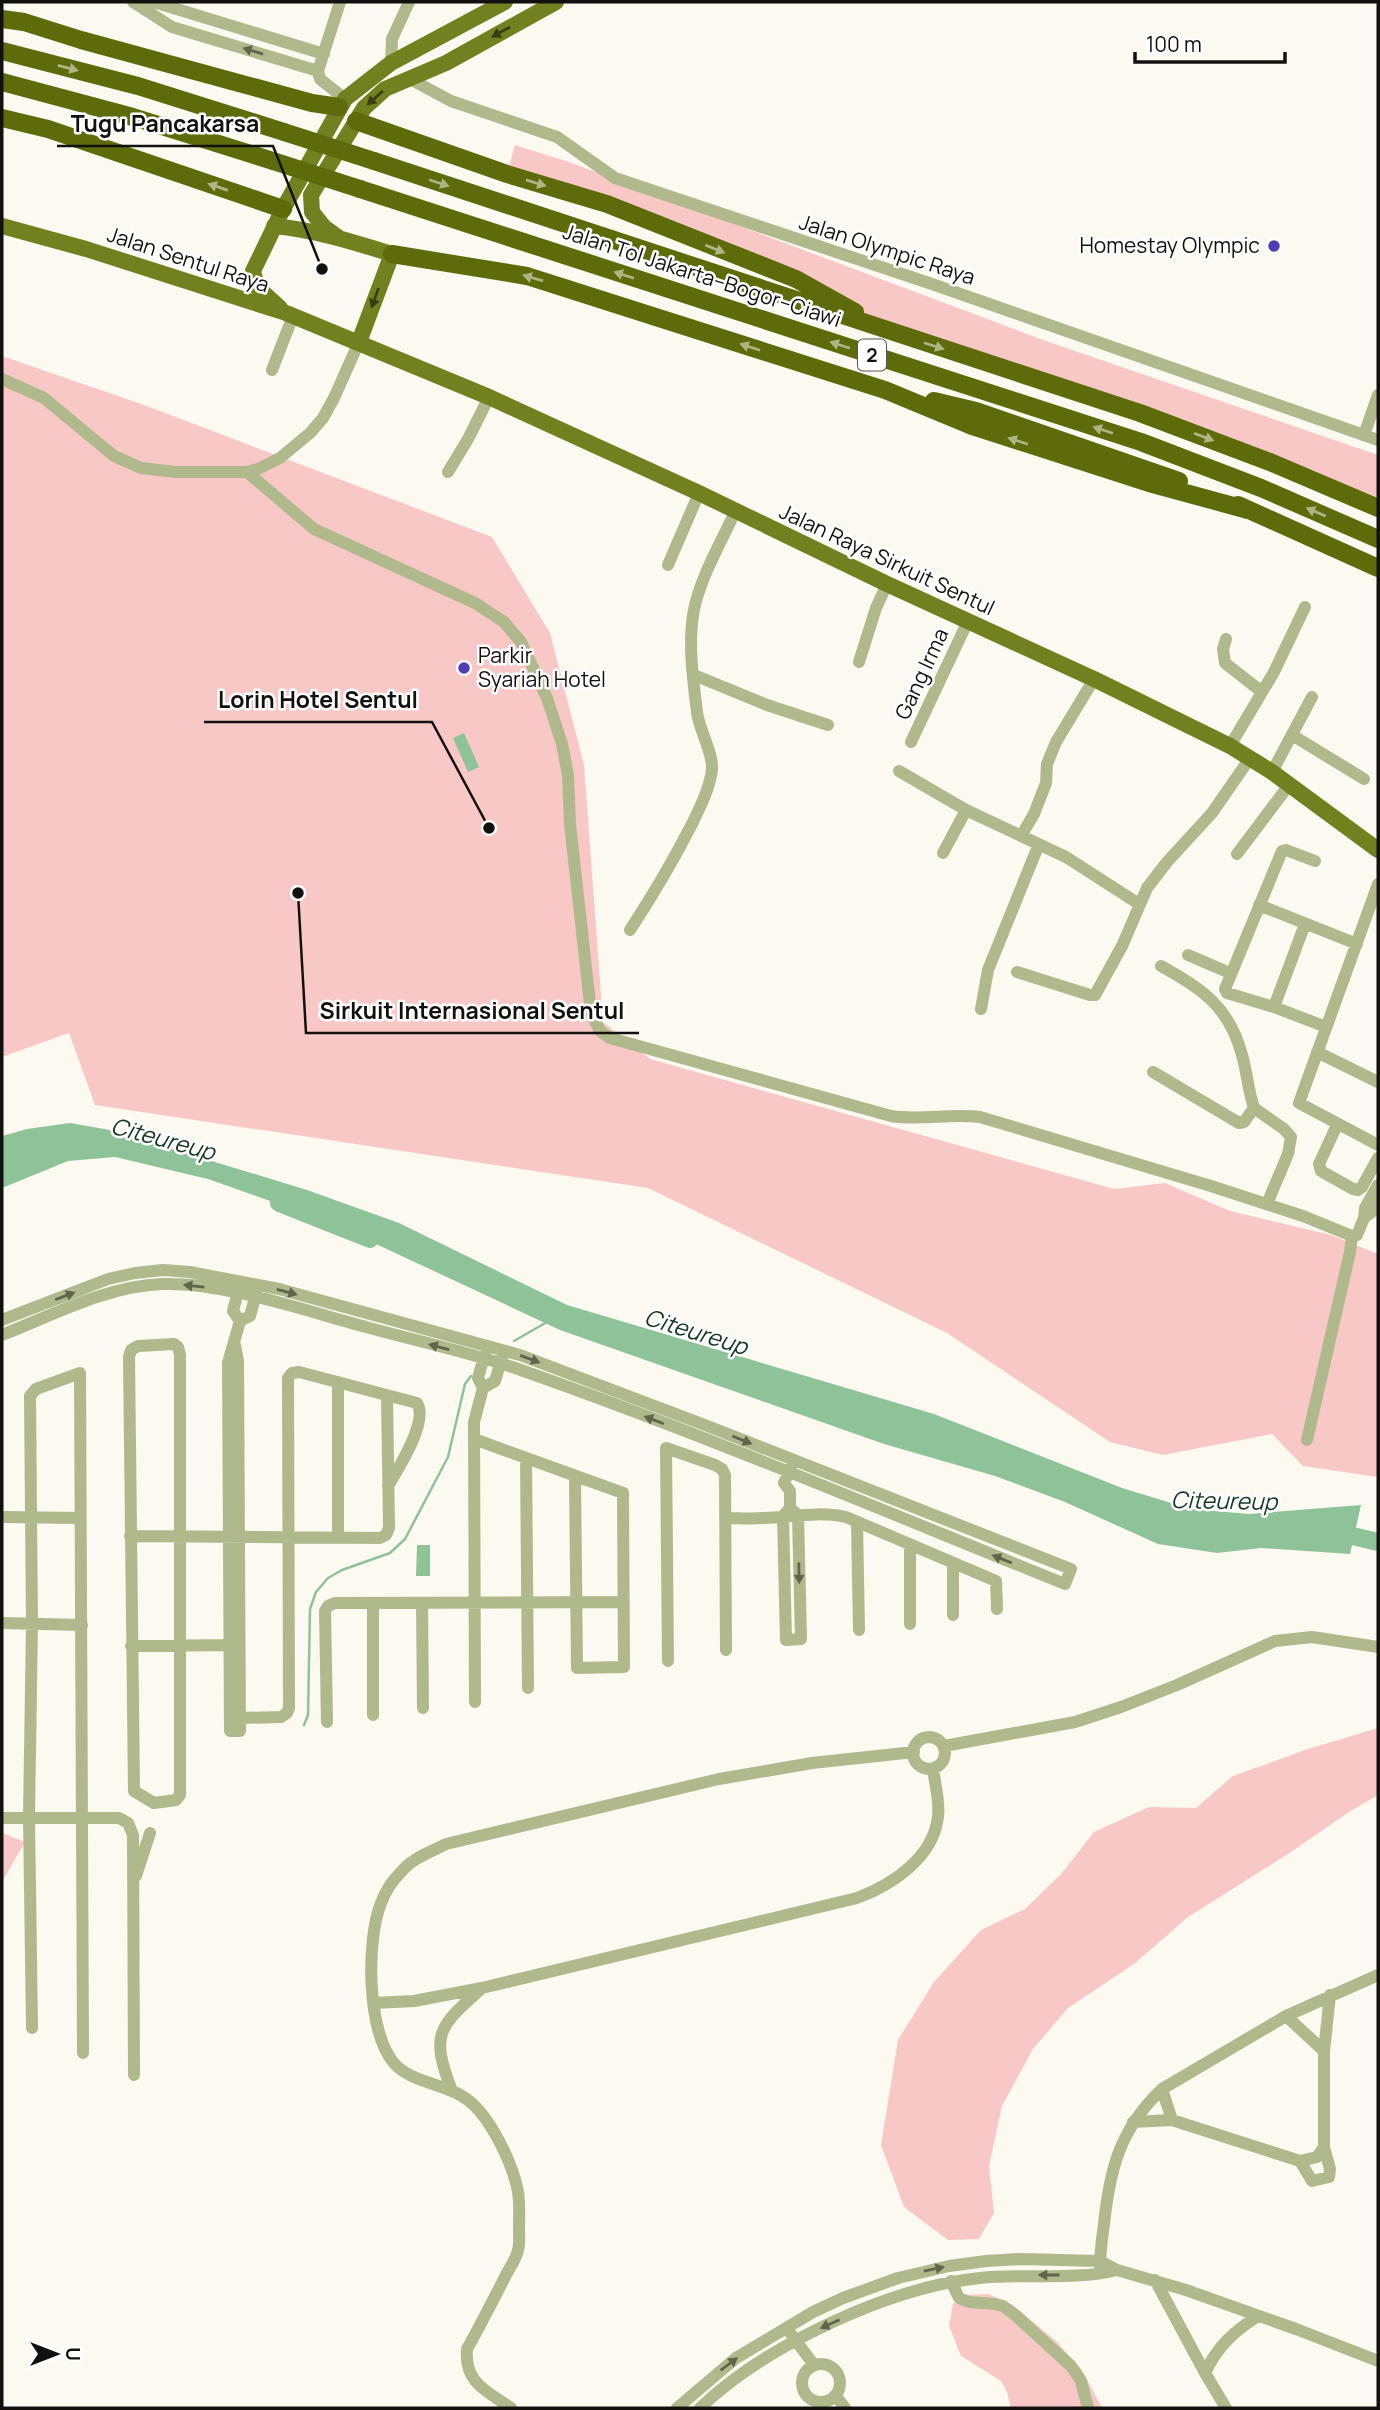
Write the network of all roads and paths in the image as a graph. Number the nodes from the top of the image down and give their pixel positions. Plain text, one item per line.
1 (133, 2) edge
2 (340, 2) edge
3 (409, 2) edge
4 (505, 2) edge
5 (556, 2) edge
6 (2, 19) edge
7 (2, 51) edge
8 (324, 54) junction
9 (391, 62) junction
10 (318, 71) junction
11 (410, 79) junction
12 (2, 82) edge
13 (342, 103) junction
14 (2, 118) edge
15 (356, 121) junction
16 (283, 209) junction
17 (2, 226) edge
18 (274, 226) junction
19 (339, 238) junction
20 (392, 254) junction
21 (290, 315) junction
22 (893, 332) junction
23 (359, 342) junction
24 (272, 370) dead end
25 (2, 379) edge
26 (1378, 395) edge
27 (489, 397) junction
28 (1373, 436) edge
29 (247, 472) junction
30 (448, 472) dead end
31 (699, 493) junction
32 (1378, 508) edge
33 (735, 512) junction
34 (1378, 539) edge
35 (668, 565) dead end
36 (1378, 568) edge
37 (887, 584) junction
38 (1305, 607) dead end
39 (968, 621) junction
40 (1226, 639) dead end
41 (859, 662) dead end
42 (694, 675) junction
43 (1094, 679) junction
44 (1262, 692) junction
45 (1312, 697) dead end
46 (828, 725) dead end
47 (1292, 734) junction
48 (911, 742) dead end
49 (1230, 746) junction
50 (1250, 758) junction
51 (899, 771) dead end
52 (1272, 772) junction
53 (1364, 779) dead end
54 (1289, 785) junction
55 (967, 810) junction
56 (1021, 836) junction
57 (1039, 844) junction
58 (1378, 850) edge
59 (943, 853) dead end
60 (1237, 854) dead end
61 (1315, 861) dead end
62 (1378, 884) edge
63 (1139, 904) junction
64 (1259, 905) junction
65 (1305, 924) junction
66 (630, 930) dead end
67 (1357, 944) junction
68 (1188, 955) dead end
69 (1161, 966) dead end
70 (1017, 972) dead end
71 (1230, 974) junction
72 (1274, 1007) junction
73 (981, 1009) dead end
74 (1326, 1027) junction
75 (1317, 1052) junction
76 (1153, 1072) dead end
77 (1378, 1082) edge
78 (1254, 1108) junction
79 (1337, 1125) junction
80 (1378, 1145) edge
81 (1378, 1158) edge
82 (1378, 1185) edge
83 (1378, 1202) edge
84 (1267, 1204) junction
85 (1364, 1218) junction
86 (1352, 1236) junction
87 (258, 1284) junction
88 (239, 1287) junction
89 (255, 1298) junction
90 (2, 1320) edge
91 (240, 1321) junction
92 (2, 1335) edge
93 (485, 1353) junction
94 (502, 1357) junction
95 (338, 1382) junction
96 (483, 1388) junction
97 (387, 1395) junction
98 (474, 1439) junction
99 (1307, 1440) dead end
100 (526, 1458) junction
101 (791, 1467) junction
102 (805, 1473) junction
103 (575, 1476) junction
104 (388, 1486) junction
105 (790, 1491) junction
106 (790, 1513) junction
107 (2, 1517) edge
108 (31, 1518) junction
109 (80, 1518) junction
110 (725, 1518) junction
111 (857, 1522) junction
112 (130, 1536) junction
113 (180, 1536) junction
114 (234, 1536) junction
115 (289, 1537) junction
116 (338, 1537) junction
117 (910, 1544) junction
118 (953, 1563) junction
119 (422, 1602) junction
120 (474, 1602) junction
121 (527, 1602) junction
122 (576, 1602) junction
123 (623, 1602) junction
124 (373, 1603) junction
125 (997, 1609) dead end
126 (953, 1615) dead end
127 (2, 1623) edge
128 (33, 1623) junction
129 (910, 1624) dead end
130 (82, 1625) junction
131 (859, 1630) dead end
132 (235, 1644) junction
133 (180, 1645) junction
134 (131, 1646) junction
135 (1378, 1647) edge
136 (726, 1650) dead end
137 (668, 1661) dead end
138 (528, 1688) dead end
139 (475, 1702) dead end
140 (423, 1708) dead end
141 (373, 1715) dead end
142 (327, 1722) dead end
143 (944, 1746) junction
144 (914, 1752) junction
145 (933, 1769) junction
146 (81, 1816) junction
147 (29, 1817) junction
148 (2, 1818) edge
149 (150, 1833) dead end
150 (132, 1890) junction
151 (1378, 1975) edge
152 (482, 1987) junction
153 (1330, 1996) junction
154 (374, 2003) junction
155 (1286, 2017) junction
156 (33, 2028) dead end
157 (1324, 2051) junction
158 (83, 2053) dead end
159 (134, 2076) dead end
160 (1162, 2089) junction
161 (452, 2091) junction
162 (1172, 2120) junction
163 (1133, 2122) junction
164 (1324, 2147) junction
165 (1300, 2161) junction
166 (1100, 2268) junction
167 (1155, 2280) junction
168 (951, 2281) junction
169 (1258, 2316) junction
170 (786, 2326) junction
171 (795, 2340) junction
172 (1378, 2361) edge
173 (814, 2365) junction
174 (1205, 2374) junction
175 (836, 2396) junction
176 (511, 2408) edge
177 (677, 2408) edge
178 (699, 2408) edge
179 (845, 2408) edge
180 (1088, 2408) edge
181 (1226, 2408) edge

1 - 8 street
10 -> 1 street
2 - 8 street
3 - 9 street
4 - 9 main road
5 -> 11 main road
6 - 13 highway
7 -> 22 highway, Jalan Tol Jakarta–Bogor–Ciawi / 2, bridge
8 - 10 street
9 - 13 main road
10 - 13 street
11 -> 15 main road
11 - 28 street, Jalan Olympic Raya
34 -> 12 highway, Jalan Tol Jakarta–Bogor–Ciawi / 2, bridge
13 - 16 main road
16 -> 14 highway
15 - 19 main road
15 -> 22 highway
16 - 18 main road
17 - 21 main road, Jalan Sentul Raya
18 - 19 main road
18 - 21 main road
19 - 20 main road
20 -> 23 main road
36 -> 20 highway
21 - 23 main road, Jalan Sentul Raya
21 - 24 street
22 -> 32 highway, Jalan Tol Jakarta–Bogor–Ciawi / 2
23 - 27 main road, Jalan Raya Sirkuit Sentul
23 - 29 street
25 - 29 street
26 - 28 street
27 - 30 street
27 - 31 main road, Jalan Raya Sirkuit Sentul
29 - 84 street
31 - 33 main road, Jalan Raya Sirkuit Sentul
31 - 35 street
33 - 37 main road, Jalan Raya Sirkuit Sentul
33 - 42 street
37 - 39 main road, Jalan Raya Sirkuit Sentul
37 - 41 street
38 - 44 street
39 - 43 main road, Jalan Raya Sirkuit Sentul
39 - 48 street, Gang Irma
40 - 44 street
42 - 46 street
42 - 66 street
43 - 49 main road, Jalan Raya Sirkuit Sentul
43 - 56 street
44 - 49 street
45 - 47 street
47 - 52 street
47 - 53 street
49 - 50 main road, Jalan Raya Sirkuit Sentul
50 - 52 main road, Jalan Raya Sirkuit Sentul
50 - 63 street
51 - 55 street
52 - 54 main road, Jalan Raya Sirkuit Sentul
54 - 58 main road, Jalan Raya Sirkuit Sentul
54 - 60 street
55 - 56 street
55 - 59 street
56 - 57 street
57 - 63 street
57 - 73 street
61 - 64 street
62 - 67 street
63 - 70 street
64 - 65 street
64 - 71 street
65 - 67 street
65 - 72 street
67 - 74 street
68 - 71 street
69 - 78 street
71 - 72 street
72 - 74 street
74 - 75 street
75 - 77 street
75 - 79 street
76 - 78 street
78 - 84 street
79 - 80 street
79 - 81 street
82 - 85 street
83 - 85 street
84 - 86 street
85 - 86 street
86 - 99 street
87 - 88 street
87 - 89 street
87 -> 93 street
88 - 89 street
90 -> 88 street
88 - 91 street
88 -> 92 street
89 - 91 street
93 -> 89 street
91 - 114 street
93 - 94 street
93 - 96 street
94 - 96 street
94 - 101 street
95 - 97 street
95 - 115 street
95 - 116 street
96 - 98 street
97 - 104 street
97 - 104 street
98 - 100 street
98 - 120 street
100 - 103 street
100 - 121 street
101 - 102 street
101 - 105 street
102 -> 102 street
102 - 105 street
103 - 122 street
103 - 123 street
104 - 116 street
105 - 106 street
106 -> 106 street
106 - 110 street
106 - 111 street
107 - 108 street
108 - 109 street
108 - 109 street
108 - 128 street
109 - 130 street
110 - 136 street
110 - 137 street
111 - 117 street
111 - 131 street
112 - 113 street
112 - 113 street
112 - 134 street
113 - 114 street
113 - 133 street
114 - 115 street
114 - 132 street
115 - 116 street
115 - 132 street
117 - 118 street
117 - 129 street
118 - 125 street
118 - 126 street
119 - 120 street
119 - 124 street
119 - 140 street
120 - 121 street
120 - 139 street
121 - 122 street
121 - 138 street
122 - 123 street
122 - 123 street
124 - 141 street
124 - 142 street
127 - 128 street
128 - 130 street
128 - 147 street
130 - 146 street
132 - 133 street
133 - 134 street
133 - 134 street
135 - 143 street
143 - 144 street
143 - 145 street
144 - 145 street
144 - 154 street
145 - 152 street
146 - 147 street
146 - 150 street
146 - 158 street
147 - 148 street
147 - 156 street
149 - 150 street
150 - 159 street
151 - 153 street
152 - 154 street
152 - 161 street
153 - 155 street
153 - 157 street
154 - 161 street
155 - 157 street
155 - 160 street
157 - 164 street
160 - 162 street
160 - 163 street
161 - 176 street
162 - 163 street
162 - 165 street
163 - 166 street
164 - 165 street
164 - 165 street
166 - 167 street
166 -> 168 street
170 -> 166 street
167 - 169 street
167 - 174 street
168 -> 171 street
168 - 180 street
169 - 172 street
169 - 174 street
170 - 171 street
177 -> 170 street
171 - 173 street
171 - 178 street
173 - 175 street
173 - 175 street
174 - 181 street
175 - 179 street

